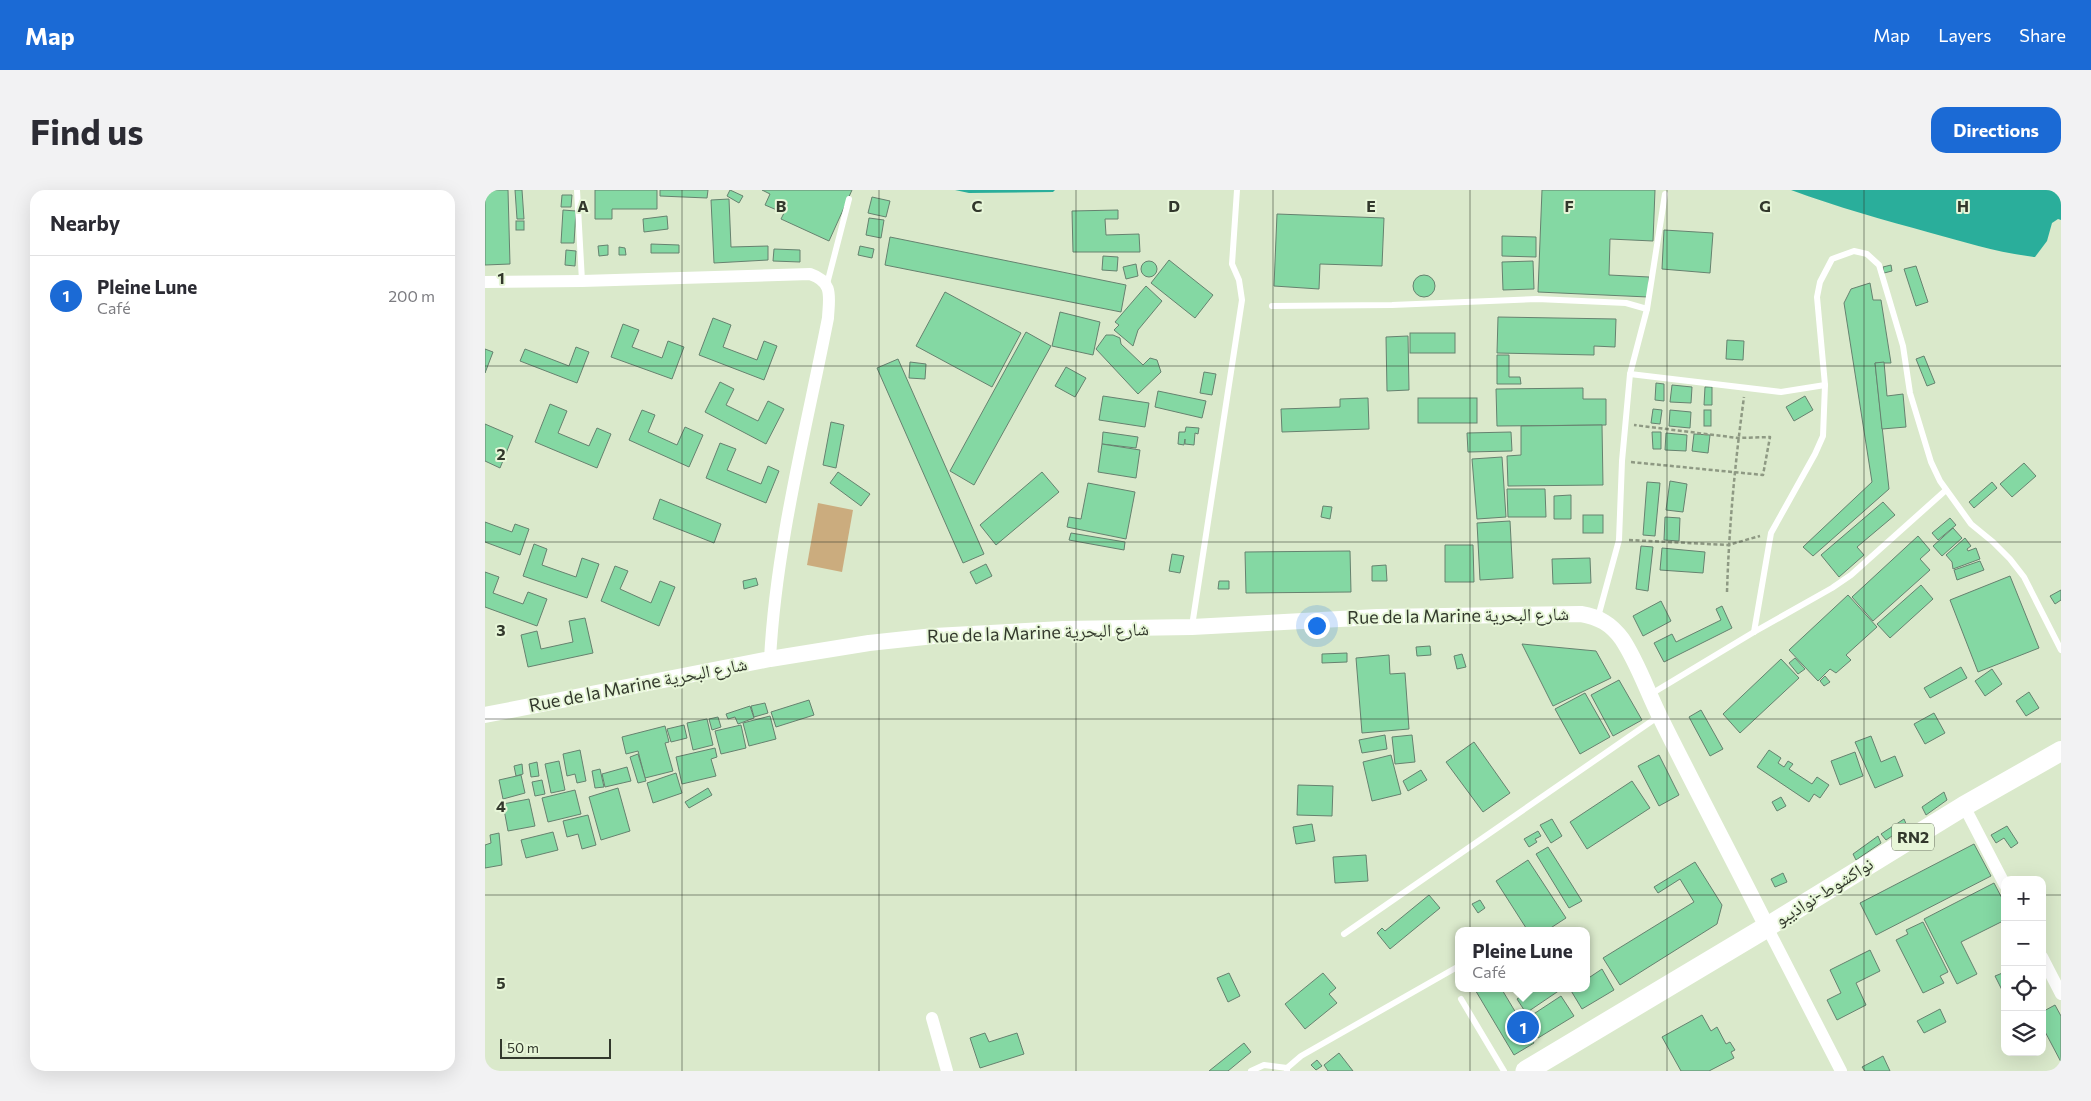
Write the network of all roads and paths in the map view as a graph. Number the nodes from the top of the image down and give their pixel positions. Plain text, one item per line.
1 (577, 190) edge
2 (1237, 190) edge
3 (1665, 194) dead end
4 (849, 199) dead end
5 (582, 281) junction
6 (485, 282) edge
7 (827, 284) junction
8 (1272, 306) dead end
9 (1647, 309) junction
10 (1630, 374) junction
11 (1825, 385) junction
12 (1745, 388) junction
13 (1627, 424) junction
14 (1738, 438) junction
15 (1622, 461) junction
16 (1735, 472) junction
17 (1946, 490) junction
18 (1771, 533) junction
19 (1619, 540) junction
20 (1728, 545) junction
21 (1727, 592) dead end
22 (1598, 617) junction
23 (1192, 627) junction
24 (1754, 632) junction
25 (2061, 650) edge
26 (770, 659) junction
27 (1650, 695) junction
28 (486, 712) edge
29 (1659, 716) junction
30 (2061, 751) edge
31 (1964, 806) junction
32 (2001, 877) edge
33 (1767, 927) junction
34 (1344, 934) dead end
35 (2046, 965) edge
36 (1455, 968) edge
37 (2061, 994) edge
38 (1461, 999) dead end
39 (932, 1018) dead end
40 (1287, 1070) edge
41 (947, 1071) edge
42 (1251, 1071) edge
43 (1504, 1071) edge
44 (1526, 1071) edge
45 (1841, 1071) edge

1 - 5 lane
2 - 23 lane
3 - 9 lane
4 - 7 lane
5 - 6 street
5 - 7 street
7 - 26 street
8 - 9 lane
9 - 10 lane
10 - 12 lane
10 - 13 lane
11 - 12 lane
11 - 17 lane
11 - 18 lane
12 - 14 path
13 - 14 path
13 - 15 lane
14 - 16 path
14 - 16 path
15 - 16 path
15 - 19 lane
16 - 20 path
17 - 24 lane
17 - 25 lane
18 - 20 path
18 - 24 lane
19 - 20 path
19 - 22 lane
20 - 21 path
22 - 23 street, Rue de la Marine شارع البحرية
22 - 27 street
23 - 26 street, Rue de la Marine شارع البحرية
24 - 27 lane
26 - 28 street, Rue de la Marine شارع البحرية
27 - 29 street
29 - 33 street
29 - 34 lane
30 - 31 main road, نواكشوط-نواذيبو / RN2
31 - 32 street
31 - 33 main road, نواكشوط-نواذيبو / RN2
33 - 44 highway, RN2
33 - 45 street
35 - 37 street
36 - 40 lane
38 - 43 lane
39 - 41 street
40 - 42 lane

